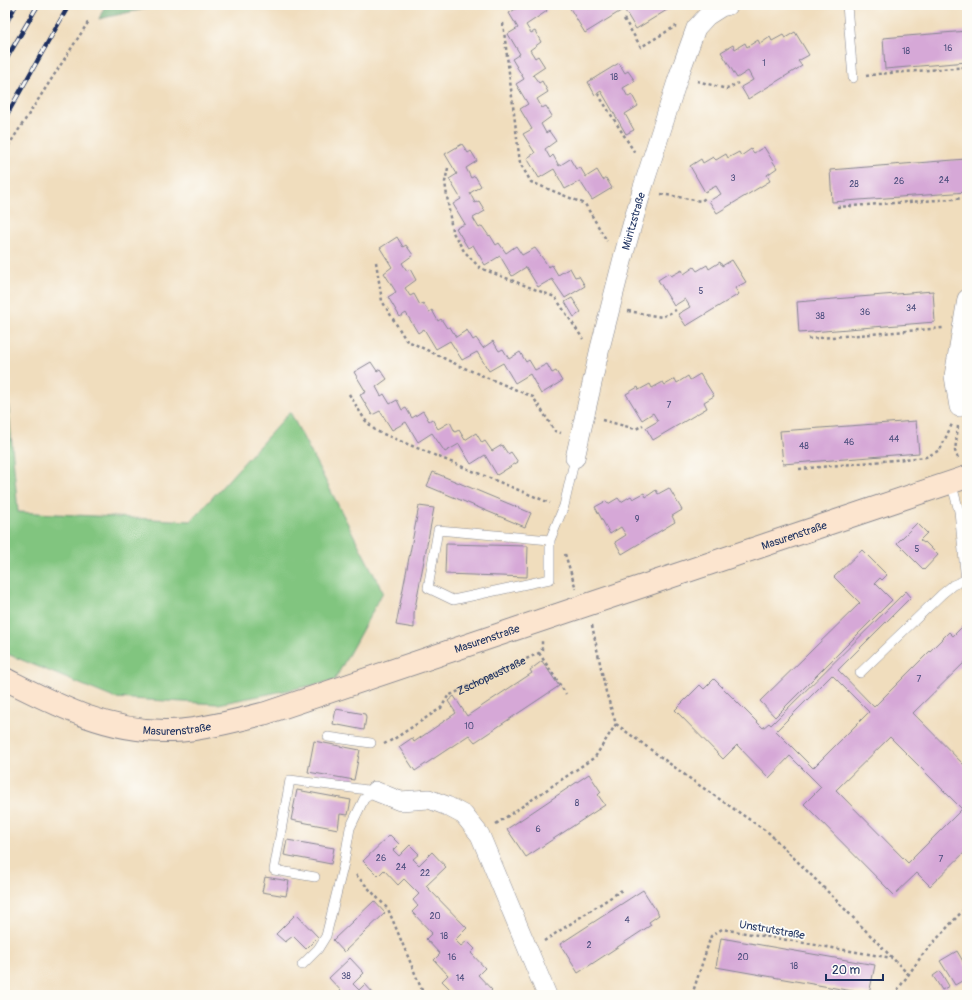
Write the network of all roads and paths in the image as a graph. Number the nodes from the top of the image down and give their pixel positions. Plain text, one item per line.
1 (847, 5) edge
2 (724, 6) edge
3 (624, 18) dead end
4 (89, 21) dead end
5 (503, 24) dead end
6 (696, 28) junction
7 (967, 67) edge
8 (679, 76) junction
9 (852, 78) joint
10 (738, 83) dead end
11 (598, 94) dead end
12 (5, 151) edge
13 (652, 159) junction
14 (448, 168) dead end
15 (642, 190) junction
16 (707, 197) dead end
17 (967, 198) edge
18 (837, 207) dead end
19 (625, 250) junction
20 (376, 262) dead end
21 (967, 298) edge
22 (610, 308) junction
23 (676, 310) dead end
24 (962, 327) junction
25 (808, 339) dead end
26 (600, 348) junction
27 (349, 394) dead end
28 (959, 408) junction
29 (585, 416) junction
30 (643, 425) dead end
31 (579, 439) junction
32 (575, 458) joint
33 (799, 469) dead end
34 (959, 474) edge
35 (552, 504) dead end
36 (550, 540) junction
37 (966, 567) edge
38 (965, 580) junction
39 (967, 591) edge
40 (585, 606) junction
41 (542, 635) dead end
42 (540, 653) junction
43 (860, 673) dead end
44 (5, 679) edge
45 (566, 694) dead end
46 (616, 724) junction
47 (328, 737) dead end
48 (371, 743) dead end
49 (382, 745) dead end
50 (375, 792) junction
51 (480, 835) junction
52 (344, 863) junction
53 (314, 876) dead end
54 (622, 890) dead end
55 (967, 906) edge
56 (529, 951) junction
57 (893, 958) junction
58 (302, 965) dead end
59 (908, 974) junction
60 (424, 995) edge
61 (547, 995) edge
62 (692, 995) edge
63 (894, 995) edge

1 - 9 lane
2 - 6 street, Müritzstraße
3 - 6 path
4 - 12 path
5 - 19 path
6 - 8 street, Müritzstraße
7 - 9 path
8 - 10 path
8 - 13 street, Müritzstraße
11 - 13 path
13 - 15 street, Müritzstraße
14 - 26 path
15 - 16 path
15 - 19 street, Müritzstraße
17 - 18 path
19 - 22 street, Müritzstraße
20 - 31 path
21 - 24 street
22 - 23 path
22 - 26 street, Müritzstraße
24 - 25 path
24 - 28 street
26 - 29 street, Müritzstraße
27 - 35 path
28 - 33 path
28 - 34 path
29 - 30 path
29 - 31 street, Müritzstraße
31 - 32 street, Müritzstraße
32 - 36 lane
34 - 37 lane
34 - 40 main road, Masurenstraße
36 - 36 lane
36 - 40 path
37 - 38 lane
38 - 39 lane
38 - 43 lane
40 - 44 main road, Masurenstraße
40 - 46 path
41 - 42 path, Zschopaustraße
42 - 45 path
42 - 49 path, Zschopaustraße
46 - 51 path
46 - 57 path
47 - 48 lane
50 - 51 street
50 - 52 lane
50 - 53 lane
51 - 56 street
52 - 58 lane
52 - 60 path
54 - 56 path
55 - 59 path
56 - 61 street
57 - 59 path
57 - 62 path, Unstrutstraße
59 - 63 path

